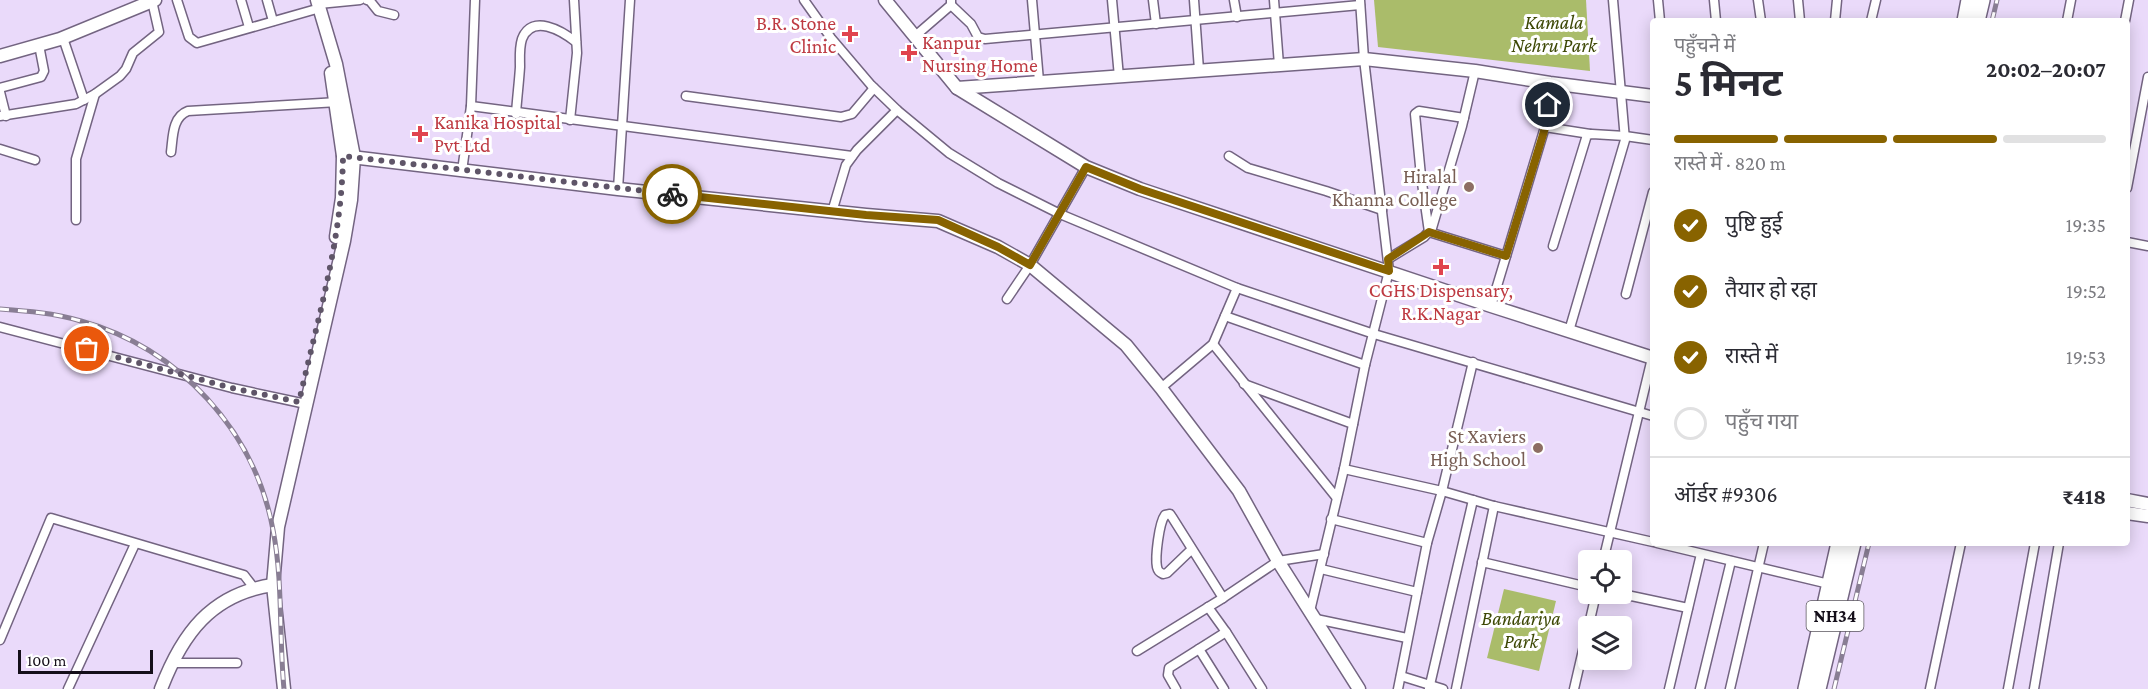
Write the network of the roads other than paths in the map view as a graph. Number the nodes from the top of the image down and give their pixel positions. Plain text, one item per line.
1 (177, 0) edge
2 (241, 0) edge
3 (267, 0) edge
4 (360, 0) edge
5 (369, 0) edge
6 (475, 0) edge
7 (574, 0) edge
8 (630, 0) edge
9 (804, 0) edge
10 (885, 0) edge
11 (1032, 0) edge
12 (1112, 0) edge
13 (1153, 0) edge
14 (1194, 0) edge
15 (1234, 0) edge
16 (1274, 0) edge
17 (1613, 0) edge
18 (1658, 0) edge
19 (1714, 0) edge
20 (1758, 0) edge
21 (1798, 0) edge
22 (1837, 0) edge
23 (1876, 0) edge
24 (1969, 0) edge
25 (1982, 0) edge
26 (2072, 0) edge
27 (2129, 0) edge
28 (153, 1) edge
29 (951, 2) edge
30 (1360, 3) edge
31 (315, 4) edge
32 (1275, 14) junction
33 (394, 15) dead end
34 (1237, 17) junction
35 (1660, 18) edge
36 (1716, 18) edge
37 (1761, 18) edge
38 (1800, 18) edge
39 (1835, 18) edge
40 (1872, 18) edge
41 (1966, 18) edge
42 (1978, 18) edge
43 (2068, 18) edge
44 (2126, 18) edge
45 (273, 21) junction
46 (1195, 21) junction
47 (1156, 24) junction
48 (249, 27) junction
49 (1114, 28) junction
50 (1035, 34) junction
51 (914, 37) junction
52 (63, 38) junction
53 (576, 42) junction
54 (39, 45) junction
55 (0, 56) edge
56 (1364, 59) junction
57 (1278, 65) junction
58 (1199, 70) junction
59 (1475, 71) junction
60 (1119, 77) junction
61 (2148, 77) edge
62 (1039, 81) junction
63 (1550, 83) junction
64 (874, 88) junction
65 (957, 88) junction
66 (0, 90) edge
67 (1622, 92) junction
68 (95, 94) junction
69 (686, 96) dead end
70 (1650, 96) edge
71 (84, 100) junction
72 (340, 102) junction
73 (471, 106) junction
74 (897, 110) junction
75 (516, 114) junction
76 (3, 116) edge
77 (1464, 118) junction
78 (570, 120) junction
79 (621, 127) junction
80 (1545, 128) junction
81 (1590, 134) junction
82 (1625, 136) junction
83 (1650, 140) edge
84 (0, 149) edge
85 (171, 152) dead end
86 (852, 156) junction
87 (1229, 156) dead end
88 (349, 157) junction
89 (35, 160) dead end
90 (1086, 167) junction
91 (462, 171) junction
92 (2130, 172) edge
93 (618, 189) junction
94 (1650, 203) edge
95 (1382, 210) junction
96 (832, 212) junction
97 (1060, 214) junction
98 (76, 220) dead end
99 (1429, 232) junction
100 (2130, 243) edge
101 (1554, 246) dead end
102 (2148, 246) edge
103 (1506, 256) junction
104 (1030, 265) junction
105 (1388, 265) junction
106 (1237, 288) junction
107 (1626, 294) dead end
108 (1007, 299) dead end
109 (1491, 306) junction
110 (1225, 316) junction
111 (0, 327) edge
112 (1569, 331) junction
113 (1374, 334) junction
114 (1212, 345) junction
115 (1650, 355) edge
116 (1473, 362) junction
117 (1365, 365) junction
118 (1650, 367) edge
119 (1244, 384) junction
120 (1161, 388) junction
121 (303, 403) junction
122 (1638, 411) junction
123 (1650, 415) edge
124 (1353, 424) junction
125 (1344, 469) junction
126 (1442, 491) junction
127 (1336, 497) junction
128 (1473, 500) junction
129 (2130, 501) edge
130 (2148, 504) edge
131 (1494, 506) junction
132 (2130, 513) edge
133 (2148, 516) edge
134 (1331, 519) junction
135 (1610, 531) junction
136 (1650, 541) edge
137 (1427, 543) junction
138 (135, 544) junction
139 (1670, 546) edge
140 (1763, 546) edge
141 (1838, 546) edge
142 (1852, 546) edge
143 (1960, 546) edge
144 (2033, 546) edge
145 (2058, 546) edge
146 (1192, 549) junction
147 (1606, 550) edge
148 (1324, 554) junction
149 (1701, 554) junction
150 (1278, 561) junction
151 (1731, 561) junction
152 (1482, 562) junction
153 (1320, 568) junction
154 (1759, 568) junction
155 (1829, 584) junction
156 (1578, 585) edge
157 (264, 586) junction
158 (1417, 592) junction
159 (1632, 596) edge
160 (1223, 598) junction
161 (1594, 604) edge
162 (1208, 607) junction
163 (1688, 608) junction
164 (1313, 615) junction
165 (1226, 632) junction
166 (1407, 638) junction
167 (0, 640) edge
168 (1199, 649) junction
169 (1137, 651) dead end
170 (171, 663) junction
171 (237, 663) dead end
172 (1401, 676) junction
173 (1429, 687) edge
174 (68, 689) edge
175 (161, 689) edge
176 (277, 689) edge
177 (284, 689) edge
178 (1176, 689) edge
179 (1224, 689) edge
180 (1262, 689) edge
181 (1359, 689) edge
182 (1398, 689) edge
183 (1443, 689) edge
184 (1456, 689) edge
185 (1574, 689) edge
186 (1670, 689) edge
187 (1700, 689) edge
188 (1731, 689) edge
189 (1806, 689) edge
190 (1818, 689) edge
191 (1930, 689) edge
192 (2008, 689) edge
193 (2034, 689) edge

1 - 48 street
2 - 48 street
3 - 45 street
4 - 31 street
5 - 33 street
6 - 73 street
7 - 53 street
8 - 79 street
9 - 64 street
10 - 51 street
11 - 50 street
12 - 49 street
13 - 47 street
14 - 46 street
15 - 34 street
16 - 32 street
17 - 67 street
18 - 35 street
19 - 36 street
20 - 37 street
21 - 38 street
22 - 39 street
23 - 40 street
24 - 41 highway
25 - 42 highway
26 - 43 street
27 - 44 street
28 - 52 street
28 - 68 street
29 - 50 street
29 - 51 street
30 - 32 street
30 - 56 street
31 - 45 street
31 - 72 street
32 - 34 street
32 - 57 street
34 - 46 street
45 - 48 street
46 - 47 street
46 - 58 street
47 - 49 street
49 - 50 street
49 - 60 street
50 - 62 street
51 - 65 street
52 - 54 street
52 - 71 street
53 - 75 street
53 - 78 street
54 - 55 street
54 - 66 street
56 - 57 street
56 - 59 street
56 - 95 street
57 - 58 street
58 - 60 street
59 - 63 street
59 - 77 street
60 - 62 street
61 - 92 street
62 - 65 street
63 - 67 street
63 - 80 street
64 - 69 street
64 - 74 street
65 - 90 street
66 - 76 street
67 - 70 street
67 - 82 street
68 - 71 street
68 - 98 street
71 - 76 street
72 - 85 street
72 - 88 street
73 - 75 street
73 - 91 street
74 - 86 street
74 - 97 street
75 - 78 street
77 - 99 street
77 - 99 street
78 - 79 street
79 - 86 street
79 - 93 street
80 - 81 street
80 - 103 street
81 - 82 street
81 - 101 street
82 - 83 street
82 - 112 street
84 - 89 street
86 - 96 street
87 - 95 street
88 - 91 street
88 - 121 street
90 - 97 street
90 - 105 street
91 - 93 street
93 - 96 street
94 - 107 street
95 - 105 street
96 - 104 street
97 - 104 street
97 - 106 street
99 - 103 street
99 - 105 street
100 - 102 street
103 - 109 street
104 - 108 street
104 - 120 street
105 - 109 street
105 - 113 street
106 - 110 street
106 - 113 street
109 - 112 street
110 - 114 street
110 - 117 street
111 - 121 street
112 - 115 street
113 - 116 street
113 - 117 street
114 - 119 street
114 - 120 street
116 - 122 street
116 - 126 street
117 - 124 street
118 - 122 street
119 - 124 street
119 - 127 street
120 - 150 street
121 - 157 street
122 - 123 street
122 - 135 street
124 - 125 street
125 - 126 street
125 - 127 street
126 - 128 street
126 - 137 street
127 - 134 street
128 - 131 street
128 - 173 street
129 - 130 street
131 - 135 street
131 - 152 street
132 - 133 street
134 - 137 street
134 - 148 street
135 - 136 street
135 - 147 street
137 - 158 street
138 - 157 street
138 - 167 street
138 - 174 street
139 - 149 street
140 - 154 street
141 - 155 highway, NH34
142 - 190 highway, NH34
143 - 191 street
144 - 192 street
145 - 193 street
146 - 146 street
146 - 160 street
148 - 150 street
148 - 153 street
149 - 151 street
149 - 163 street
150 - 160 street
150 - 164 street
151 - 154 street
151 - 187 street
152 - 156 street
152 - 184 street
153 - 158 street
153 - 164 street
154 - 155 street
154 - 188 street
155 - 189 highway, NH34
157 - 170 street
157 - 176 street
157 - 177 street
158 - 166 street
159 - 163 street
160 - 162 street
161 - 185 street
162 - 165 street
162 - 169 street
163 - 186 street
164 - 166 street
164 - 181 street
165 - 168 street
165 - 180 street
166 - 172 street
168 - 178 street
168 - 179 street
170 - 171 street
170 - 175 street
172 - 173 street
172 - 182 street
173 - 183 street

